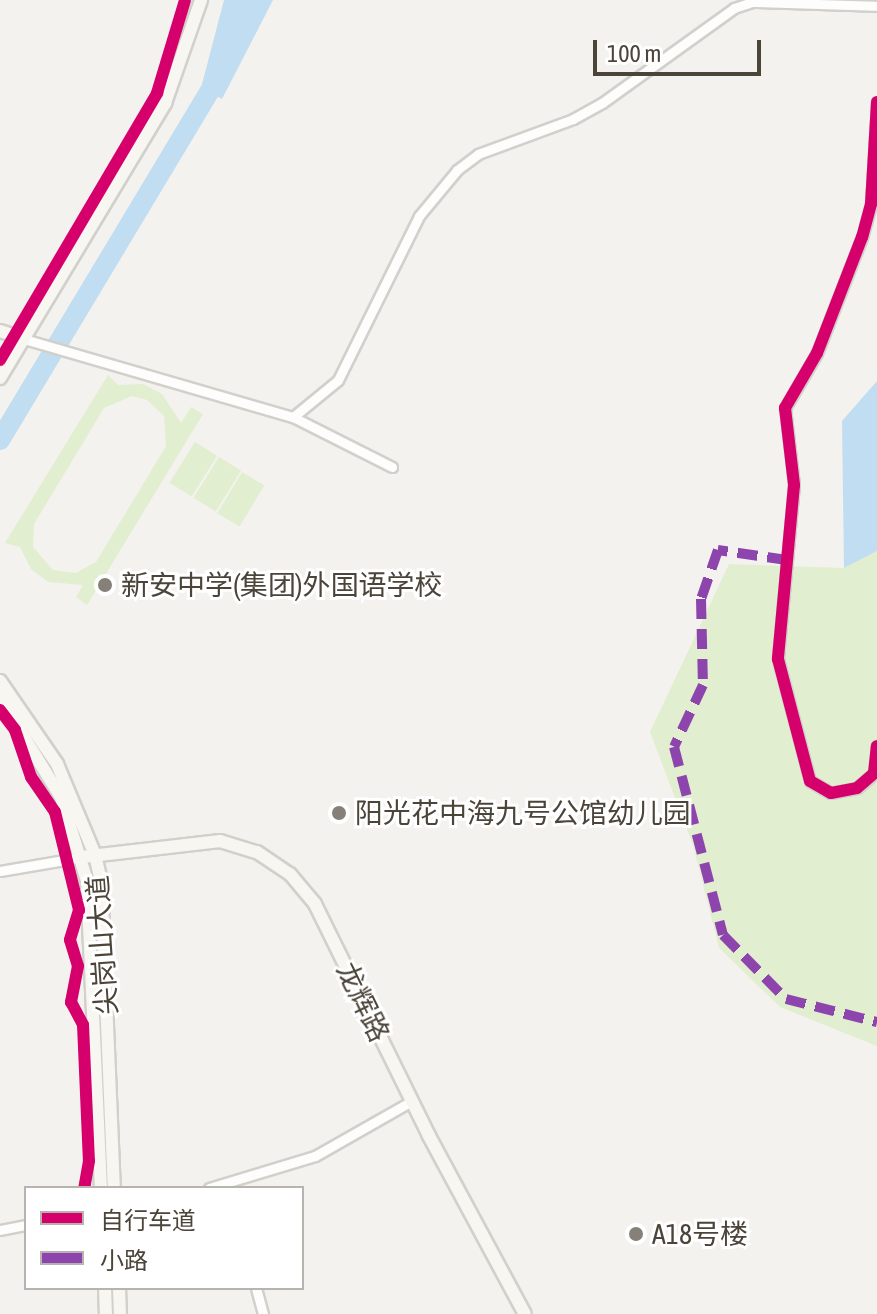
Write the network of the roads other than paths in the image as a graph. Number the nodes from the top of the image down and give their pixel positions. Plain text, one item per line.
1 (201, 0) edge
2 (849, 1) edge
3 (877, 6) edge
4 (877, 102) edge
5 (0, 331) edge
6 (24, 339) junction
7 (0, 378) edge
8 (293, 417) junction
9 (392, 467) dead end
10 (0, 681) edge
11 (0, 698) edge
12 (877, 746) edge
13 (88, 856) junction
14 (0, 871) edge
15 (412, 1101) junction
16 (101, 1186) edge
17 (114, 1186) edge
18 (229, 1186) edge
19 (24, 1225) edge
20 (0, 1230) edge
21 (105, 1290) edge
22 (119, 1290) edge
23 (257, 1290) edge
24 (106, 1314) edge
25 (120, 1314) edge
26 (263, 1314) edge
27 (525, 1314) edge

1 - 6 main road
2 - 3 street
2 - 8 street
4 - 12 street
5 - 6 main road
6 - 7 main road
6 - 8 street
8 - 9 street
10 - 13 main road, 尖岗山大道
11 - 13 main road, 尖岗山大道
13 - 14 street
13 - 15 main road, 龙辉路
13 - 16 main road, 尖岗山大道
13 - 17 main road, 尖岗山大道
15 - 18 street
15 - 27 main road, 龙辉路
19 - 20 street
21 - 24 main road
22 - 25 main road
23 - 26 street

